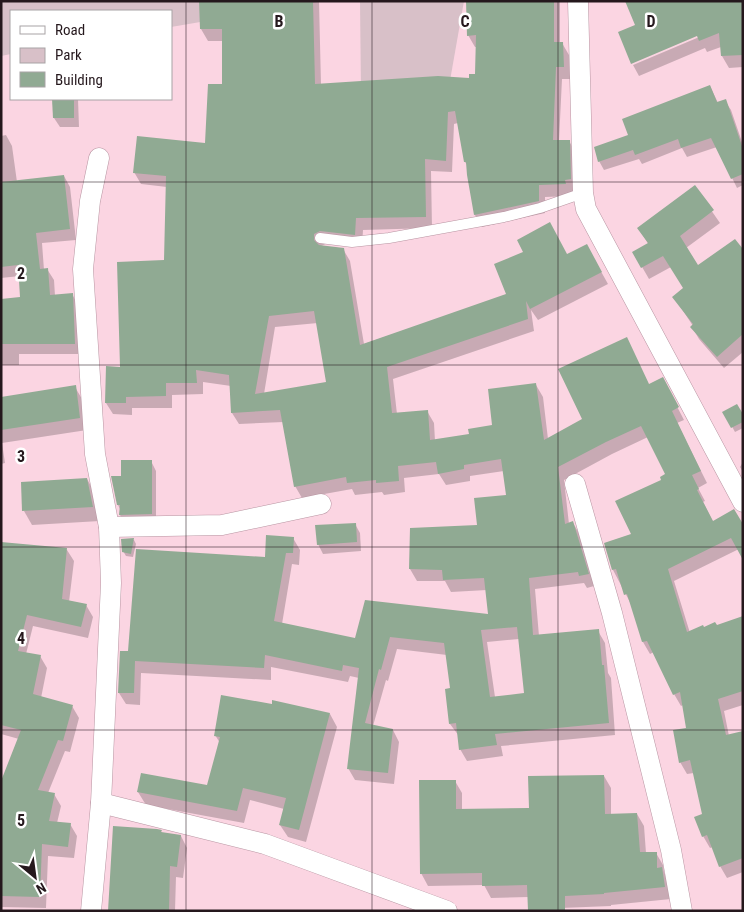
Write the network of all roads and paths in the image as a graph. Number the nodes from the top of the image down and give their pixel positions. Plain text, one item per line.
1 (578, 1) edge
2 (99, 158) dead end
3 (583, 193) junction
4 (320, 238) dead end
5 (575, 484) dead end
6 (743, 502) edge
7 (321, 504) dead end
8 (109, 527) junction
9 (102, 803) junction
10 (92, 911) edge
11 (447, 911) edge
12 (682, 911) edge

1 - 3 street
2 - 8 street
3 - 4 lane
3 - 6 street
5 - 12 street
7 - 8 street
8 - 9 street
9 - 10 street
9 - 11 street

